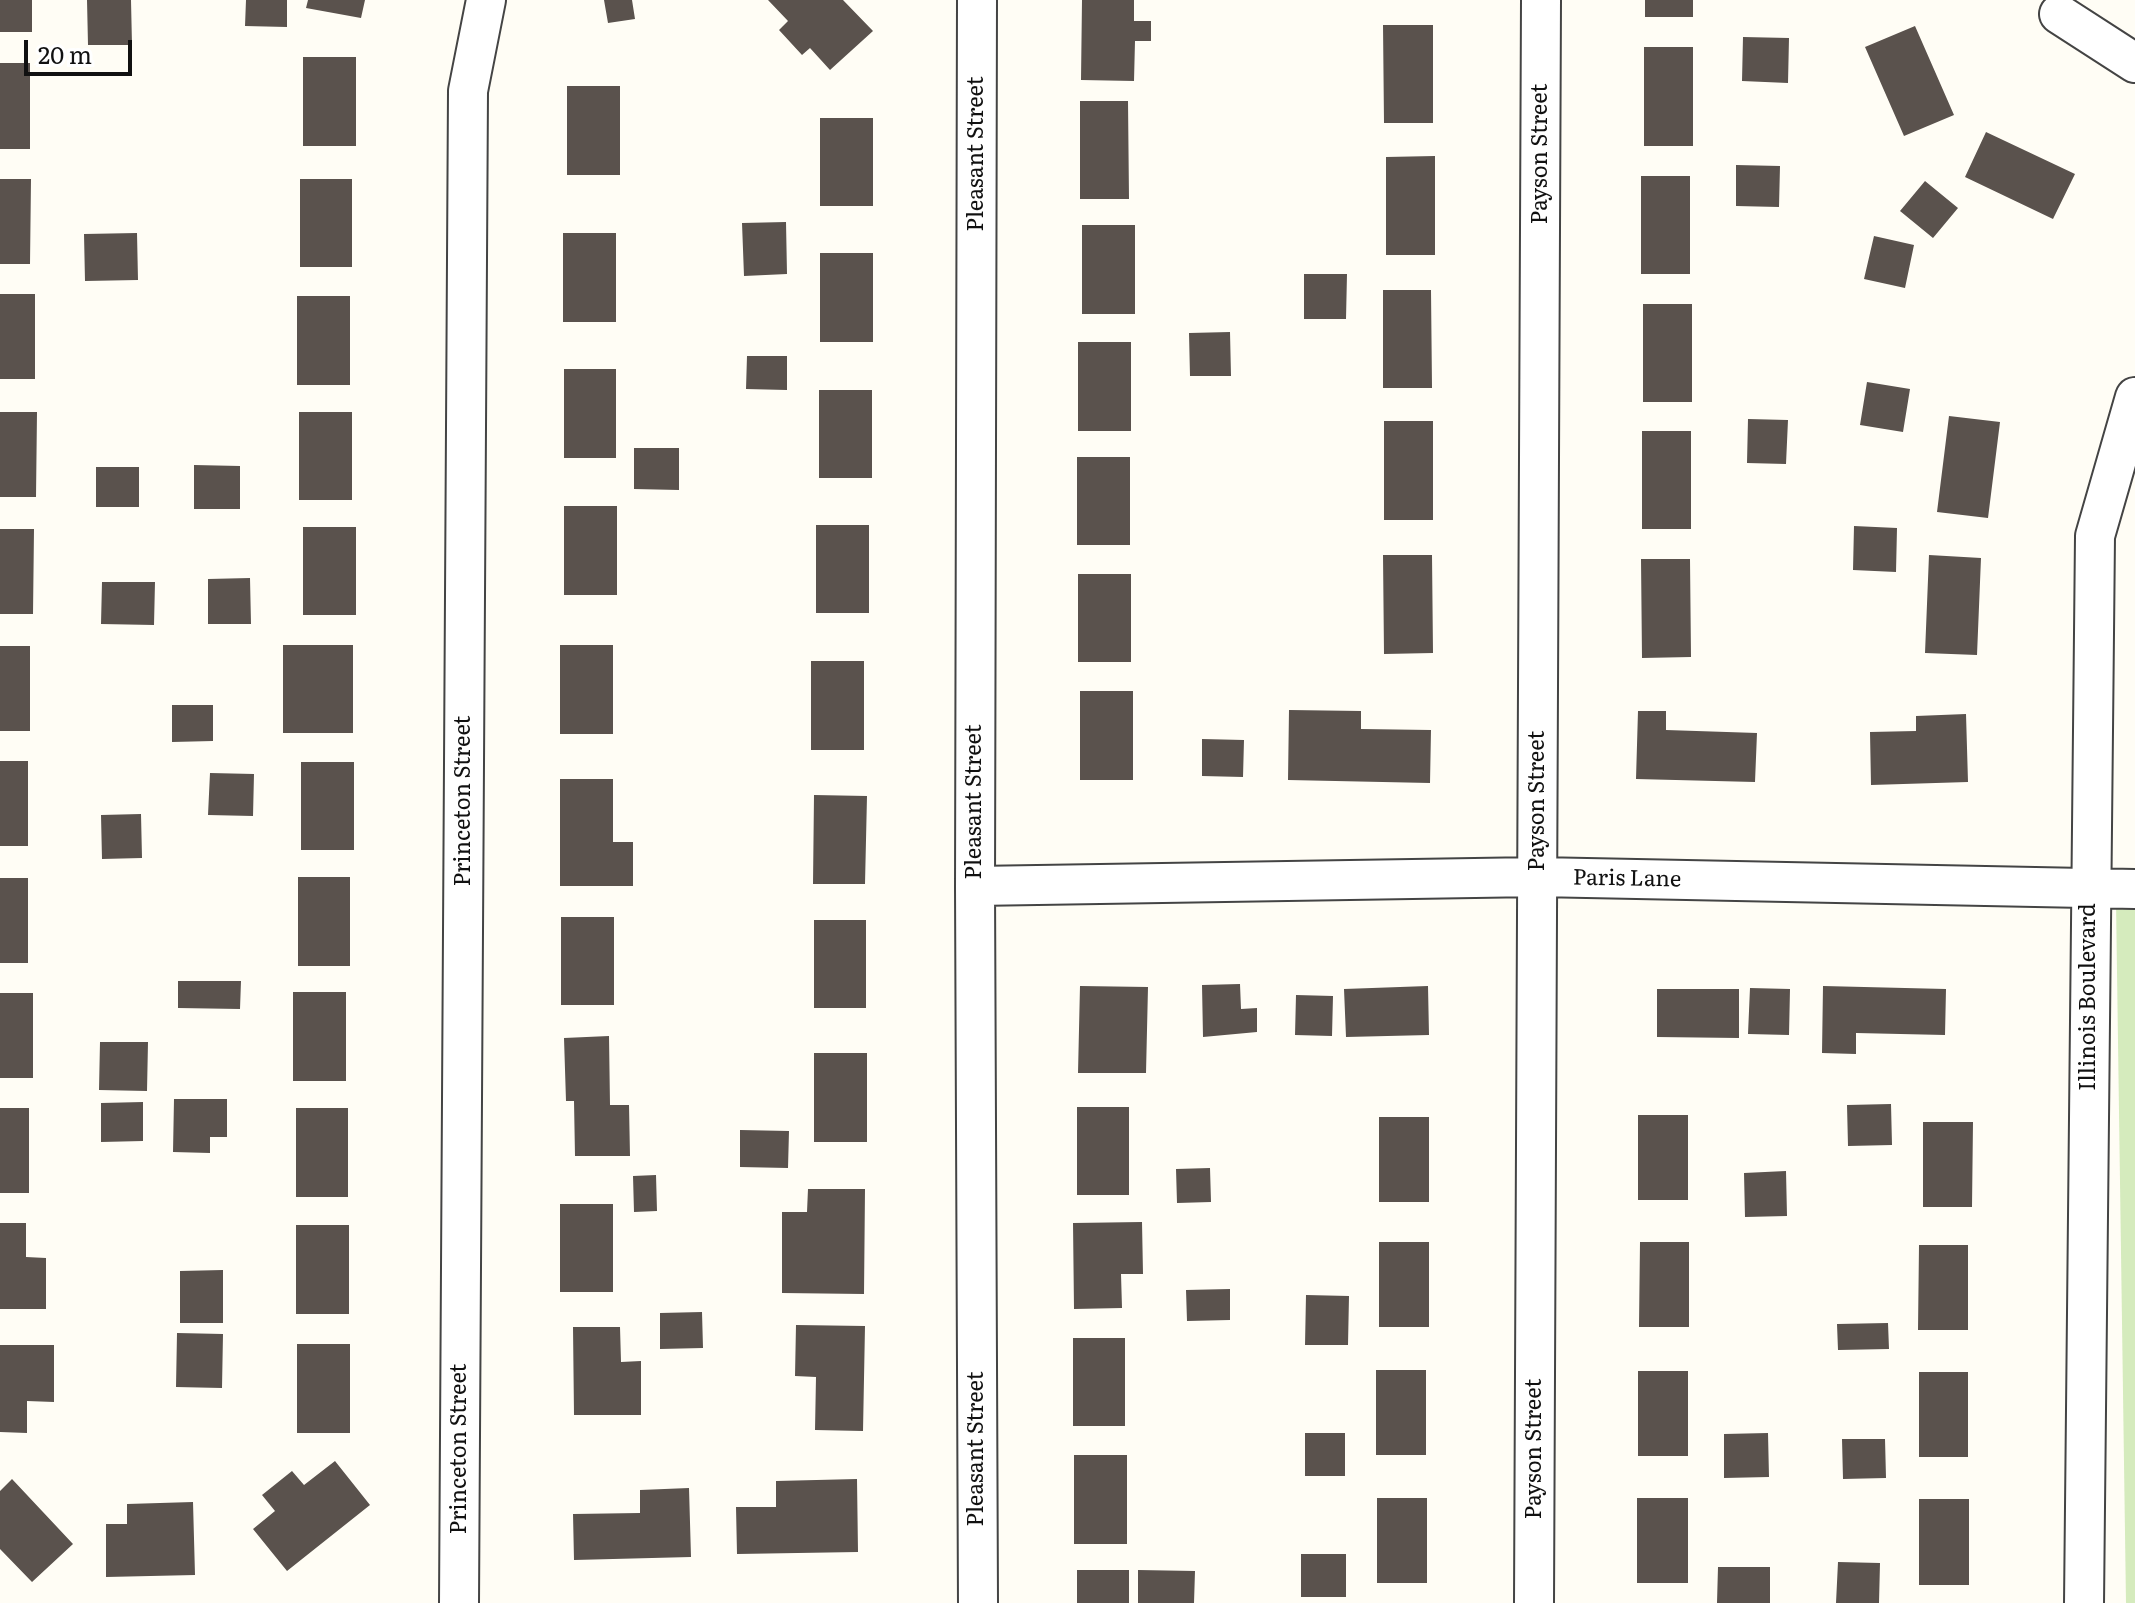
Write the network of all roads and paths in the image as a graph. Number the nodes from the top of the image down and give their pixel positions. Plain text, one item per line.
1 (486, 0) edge
2 (977, 0) edge
3 (1541, 0) edge
4 (2059, 14) dead end
5 (2135, 63) edge
6 (2135, 397) edge
7 (1537, 877) junction
8 (975, 886) junction
9 (2090, 887) junction
10 (2135, 889) edge
11 (459, 1603) edge
12 (978, 1603) edge
13 (1534, 1603) edge
14 (2084, 1603) edge

1 - 11 street, Princeton Street
2 - 8 street, Pleasant Street
3 - 7 street, Payson Street
4 - 5 street
6 - 9 street, Illinois Boulevard
7 - 8 street, Paris Lane
7 - 9 street, Paris Lane
7 - 13 street, Payson Street
8 - 12 street, Pleasant Street
9 - 10 street, Paris Lane
9 - 14 street, Illinois Boulevard

